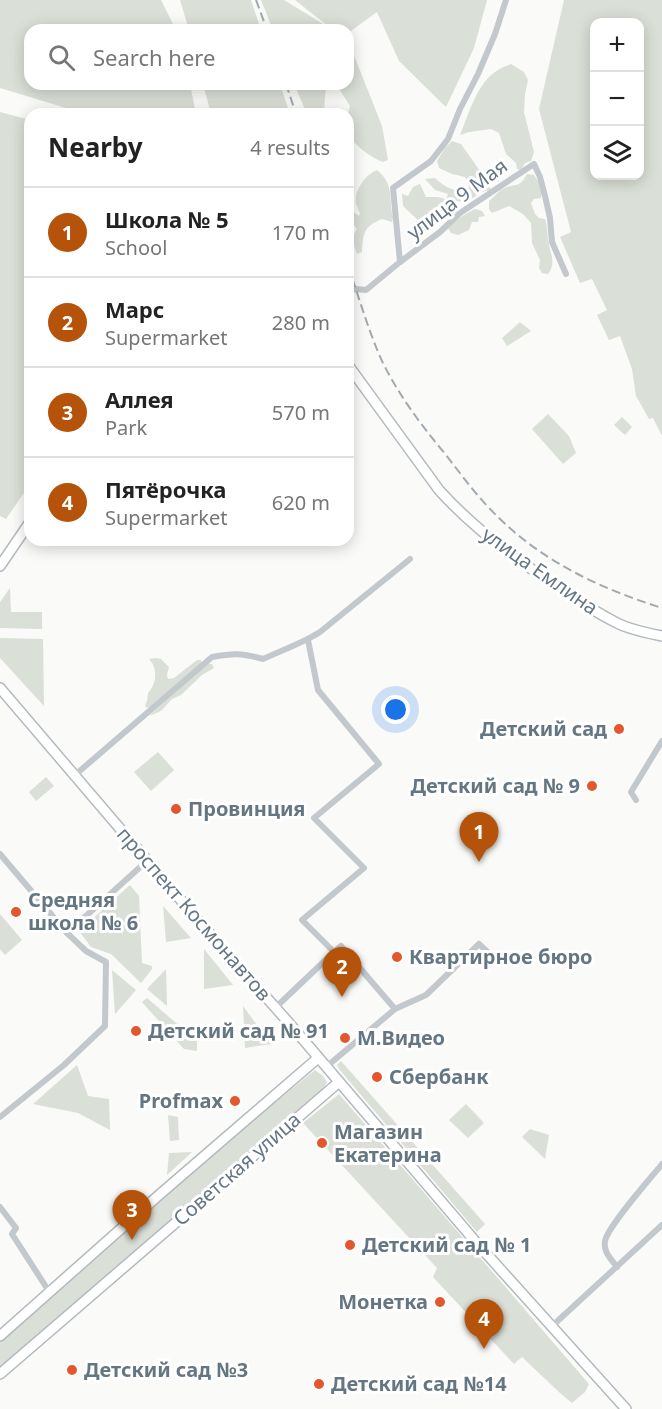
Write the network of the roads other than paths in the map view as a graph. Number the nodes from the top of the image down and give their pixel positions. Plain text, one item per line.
1 (506, 0) edge
2 (400, 262) junction
3 (566, 274) dead end
4 (354, 290) edge
5 (354, 373) edge
6 (24, 531) edge
7 (410, 560) dead end
8 (0, 567) edge
9 (662, 636) edge
10 (308, 640) junction
11 (0, 688) edge
12 (662, 741) edge
13 (75, 775) junction
14 (636, 800) dead end
15 (0, 854) edge
16 (148, 860) junction
17 (67, 933) junction
18 (334, 952) junction
19 (491, 955) dead end
20 (275, 1008) junction
21 (395, 1009) junction
22 (318, 1058) junction
23 (326, 1067) junction
24 (339, 1082) junction
25 (0, 1118) edge
26 (662, 1164) edge
27 (0, 1207) edge
28 (662, 1225) edge
29 (617, 1267) junction
30 (50, 1293) junction
31 (551, 1327) junction
32 (0, 1336) edge
33 (0, 1374) edge
34 (626, 1409) edge

1 - 2 street
2 - 3 street, улица 9 Мая
2 - 4 street, улица 9 Мая
5 - 9 street, улица Емлина
6 - 8 street
7 - 10 street
10 - 13 street
10 - 18 street
11 - 13 street, проспект Космонавтов
12 - 14 street
13 - 16 street, проспект Космонавтов
15 - 17 street
16 - 17 street
16 - 20 street, проспект Космонавтов
17 - 25 street
18 - 20 street
18 - 21 street
19 - 21 street
20 - 22 street, проспект Космонавтов
21 - 23 street
22 - 23 street, проспект Космонавтов
22 - 30 street, Советская улица
23 - 24 street, проспект Космонавтов
24 - 31 street, проспект Космонавтов
24 - 33 street, Советская улица
26 - 29 street
27 - 30 street
28 - 29 street
29 - 31 street
30 - 32 street, Советская улица
31 - 34 street, проспект Космонавтов

